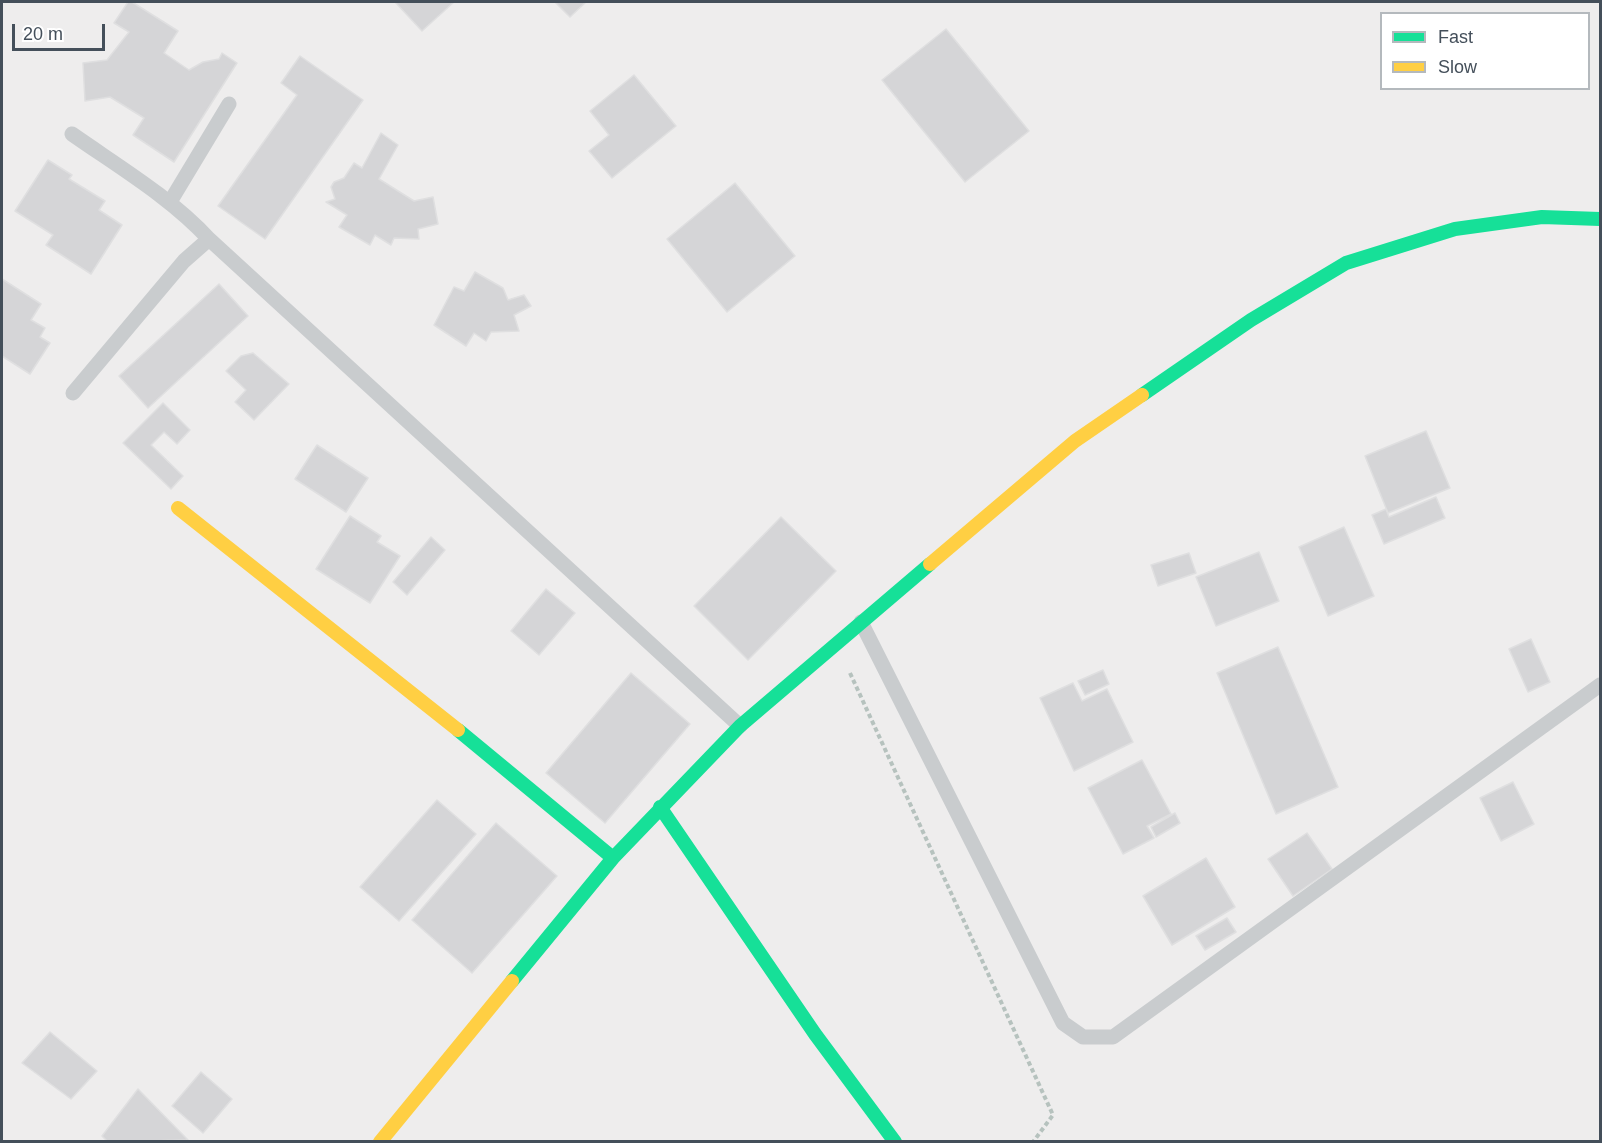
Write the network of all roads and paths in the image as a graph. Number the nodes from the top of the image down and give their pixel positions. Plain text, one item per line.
1 (229, 104) dead end
2 (72, 134) dead end
3 (170, 202) junction
4 (1600, 219) edge
5 (209, 239) junction
6 (73, 393) dead end
7 (178, 508) dead end
8 (861, 622) junction
9 (837, 645) junction
10 (1600, 685) edge
11 (740, 726) junction
12 (660, 807) junction
13 (613, 858) junction
14 (380, 1142) edge
15 (895, 1142) edge
16 (1033, 1142) edge

1 - 3 lane
2 - 3 lane
3 - 5 lane
4 - 8 street
5 - 6 lane
5 - 11 lane
7 - 13 street
8 - 9 street
8 - 10 lane
9 - 11 street
9 - 16 path
11 - 12 street
12 - 13 street
12 - 15 street
13 - 14 street

